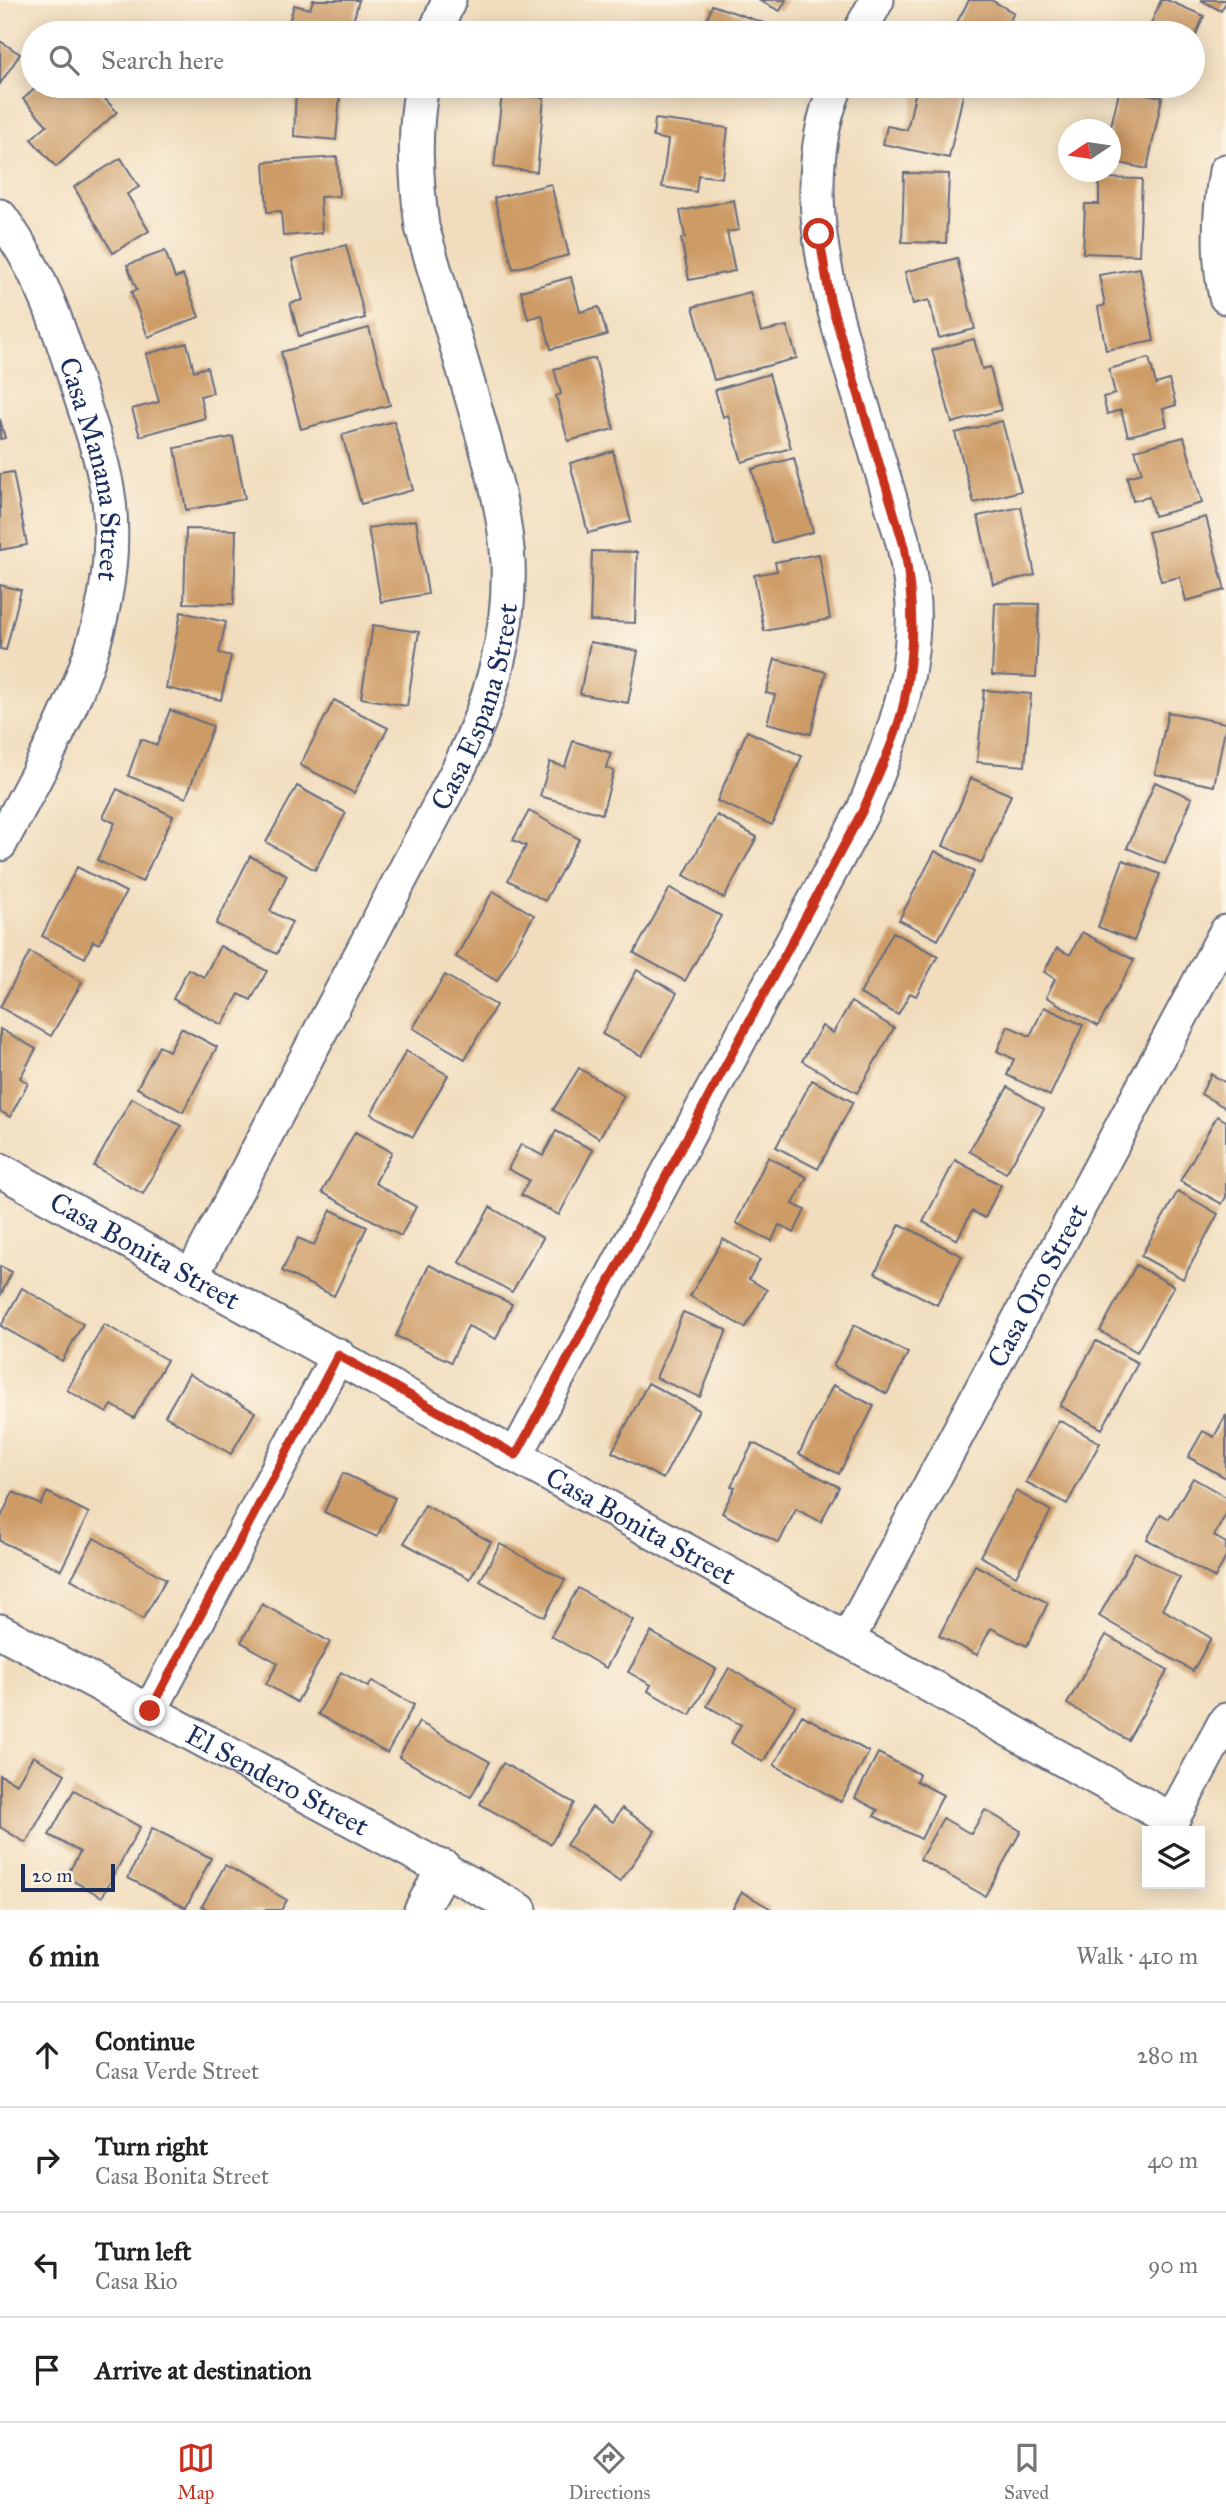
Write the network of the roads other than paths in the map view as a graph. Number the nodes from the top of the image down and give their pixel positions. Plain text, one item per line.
1 (449, 0) edge
2 (877, 0) edge
3 (440, 21) edge
4 (866, 21) edge
5 (419, 98) edge
6 (833, 98) edge
7 (1226, 171) edge
8 (0, 216) edge
9 (1226, 297) edge
10 (0, 844) edge
11 (1226, 932) edge
12 (0, 1170) edge
13 (191, 1277) junction
14 (338, 1355) junction
15 (516, 1455) junction
16 (0, 1631) edge
17 (848, 1639) junction
18 (150, 1711) junction
19 (1226, 1720) edge
20 (444, 1867) junction
21 (421, 1910) edge
22 (520, 1910) edge

1 - 3 street
2 - 4 street
5 - 13 street, Casa Espana Street
6 - 15 street
7 - 9 street
8 - 10 street, Casa Manana Street
11 - 17 street, Casa Oro Street
12 - 13 street, Casa Bonita Street
13 - 14 street, Casa Bonita Street
14 - 15 street, Casa Bonita Street
14 - 18 street
15 - 17 street, Casa Bonita Street
16 - 18 street, El Sendero Street
17 - 19 street, Casa Bonita Street
18 - 20 street, El Sendero Street
20 - 21 street
20 - 22 street, El Sendero Street

